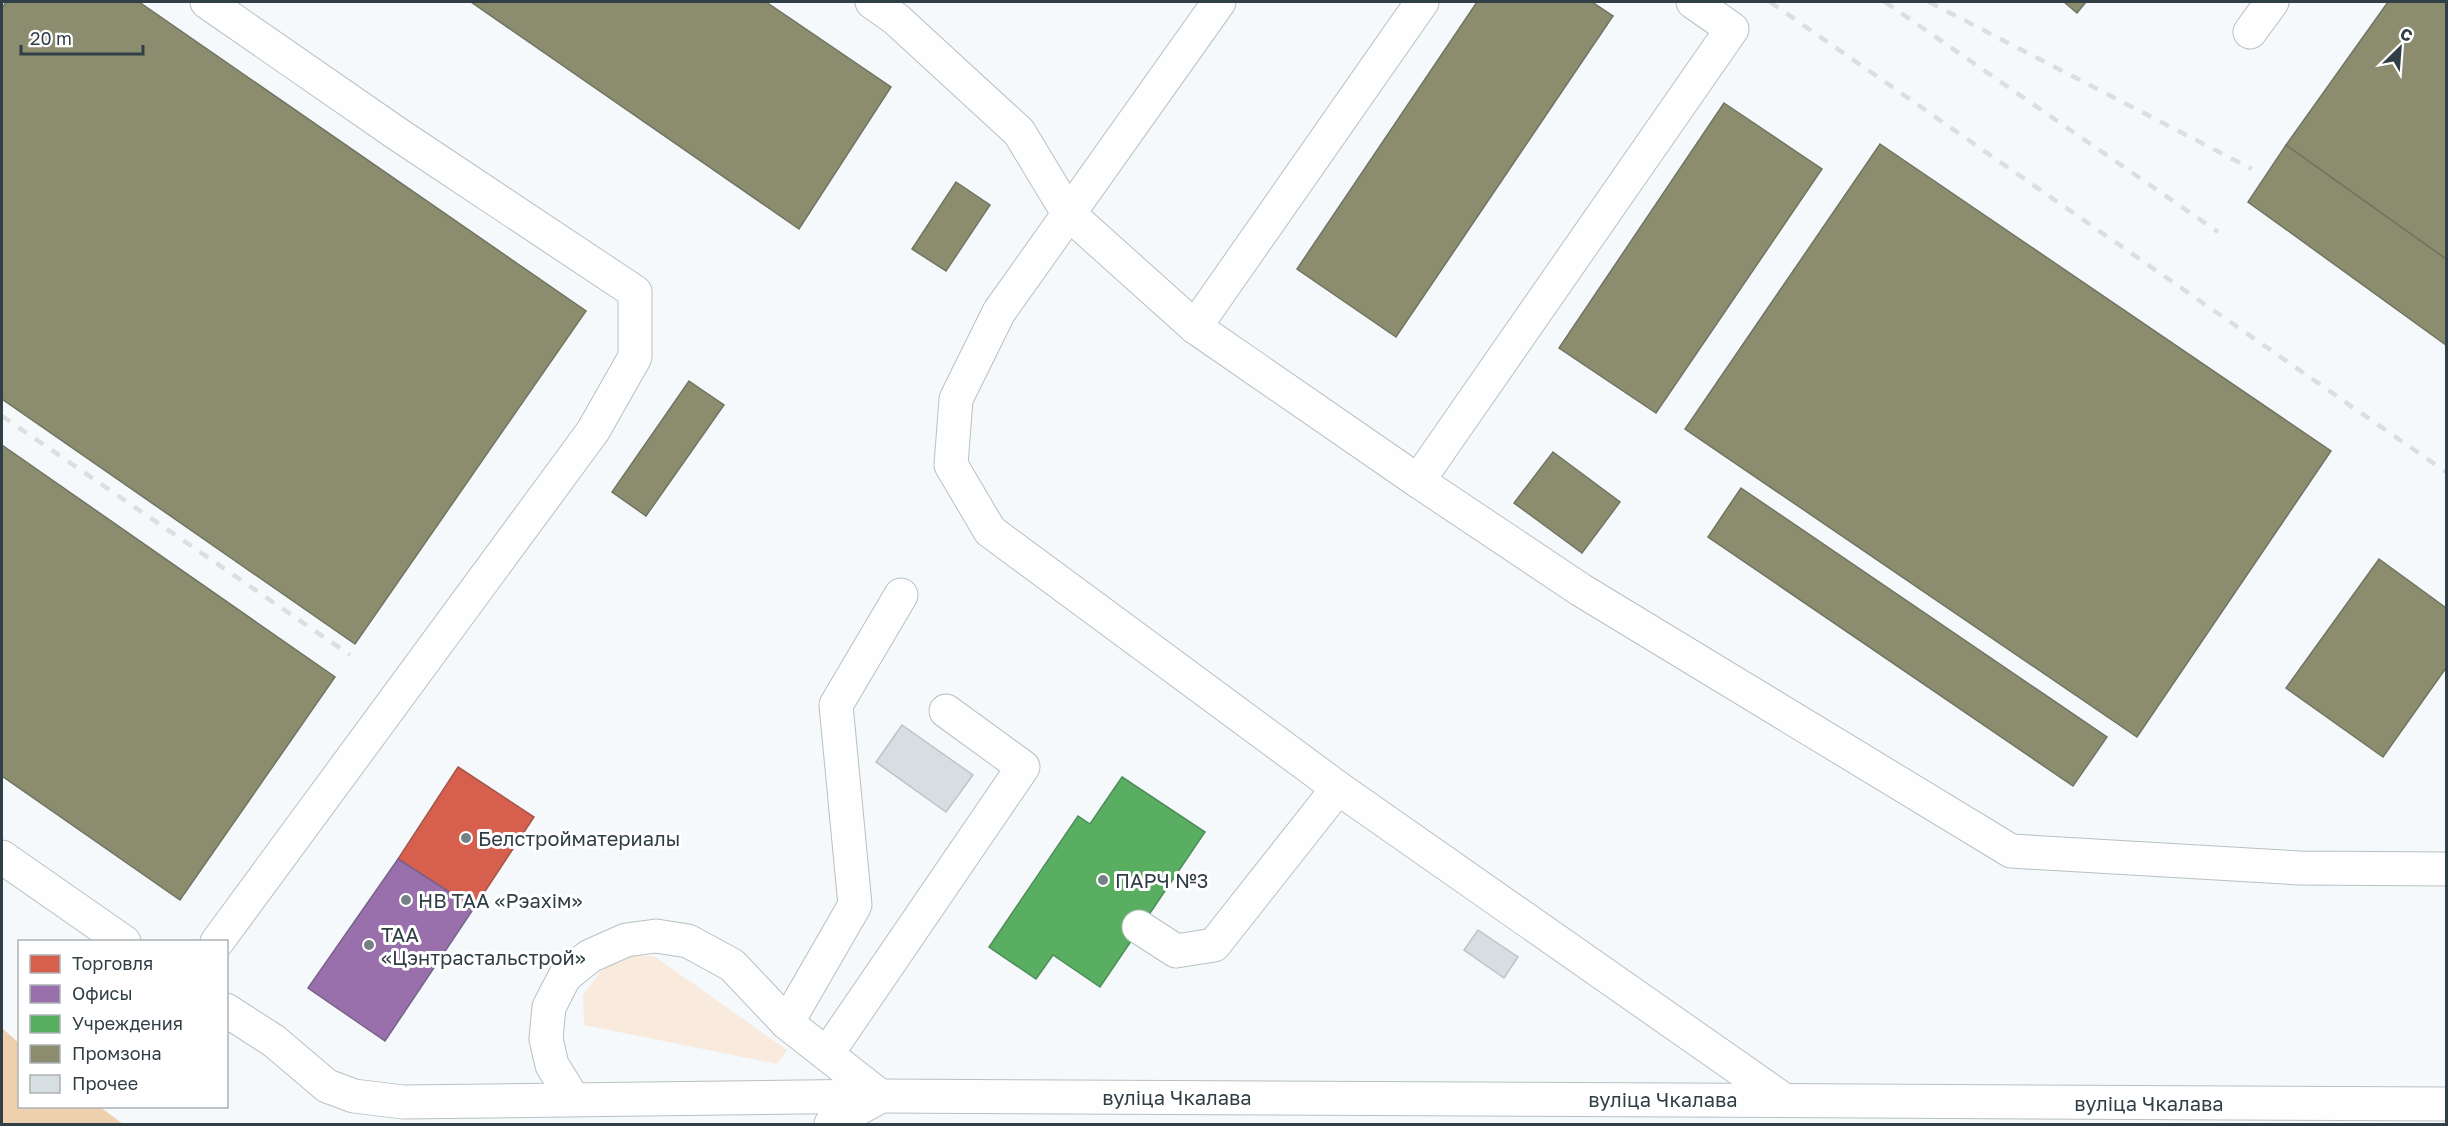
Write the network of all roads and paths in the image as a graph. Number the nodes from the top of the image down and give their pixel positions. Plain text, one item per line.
1 (207, 2) edge
2 (872, 2) edge
3 (1219, 2) edge
4 (1422, 2) edge
5 (1693, 2) edge
6 (2272, 2) edge
7 (2250, 32) dead end
8 (1068, 213) junction
9 (1196, 327) junction
10 (1418, 482) junction
11 (901, 595) dead end
12 (946, 711) dead end
13 (1338, 788) junction
14 (2, 857) edge
15 (2446, 869) edge
16 (1139, 927) dead end
17 (121, 940) edge
18 (218, 940) edge
19 (228, 1011) edge
20 (787, 1023) junction
21 (827, 1054) junction
22 (880, 1096) junction
23 (573, 1099) junction
24 (1784, 1100) junction
25 (2446, 1104) edge
26 (1317, 1111) edge
27 (1875, 1113) edge
28 (831, 1125) edge

1 - 18 street
2 - 8 street
3 - 8 street
4 - 9 street
5 - 10 street
6 - 7 street
8 - 9 street
8 - 13 street
9 - 10 street
10 - 15 street
11 - 20 street
12 - 21 street
13 - 16 street
13 - 24 street
14 - 17 street
19 - 23 street, вуліца Чкалава
20 - 21 street
20 - 23 street
21 - 22 street
22 - 23 street, вуліца Чкалава
22 - 26 street, вуліца Чкалава
22 - 28 street
24 - 26 street, вуліца Чкалава
24 - 27 street, вуліца Чкалава
25 - 27 street, вуліца Чкалава

